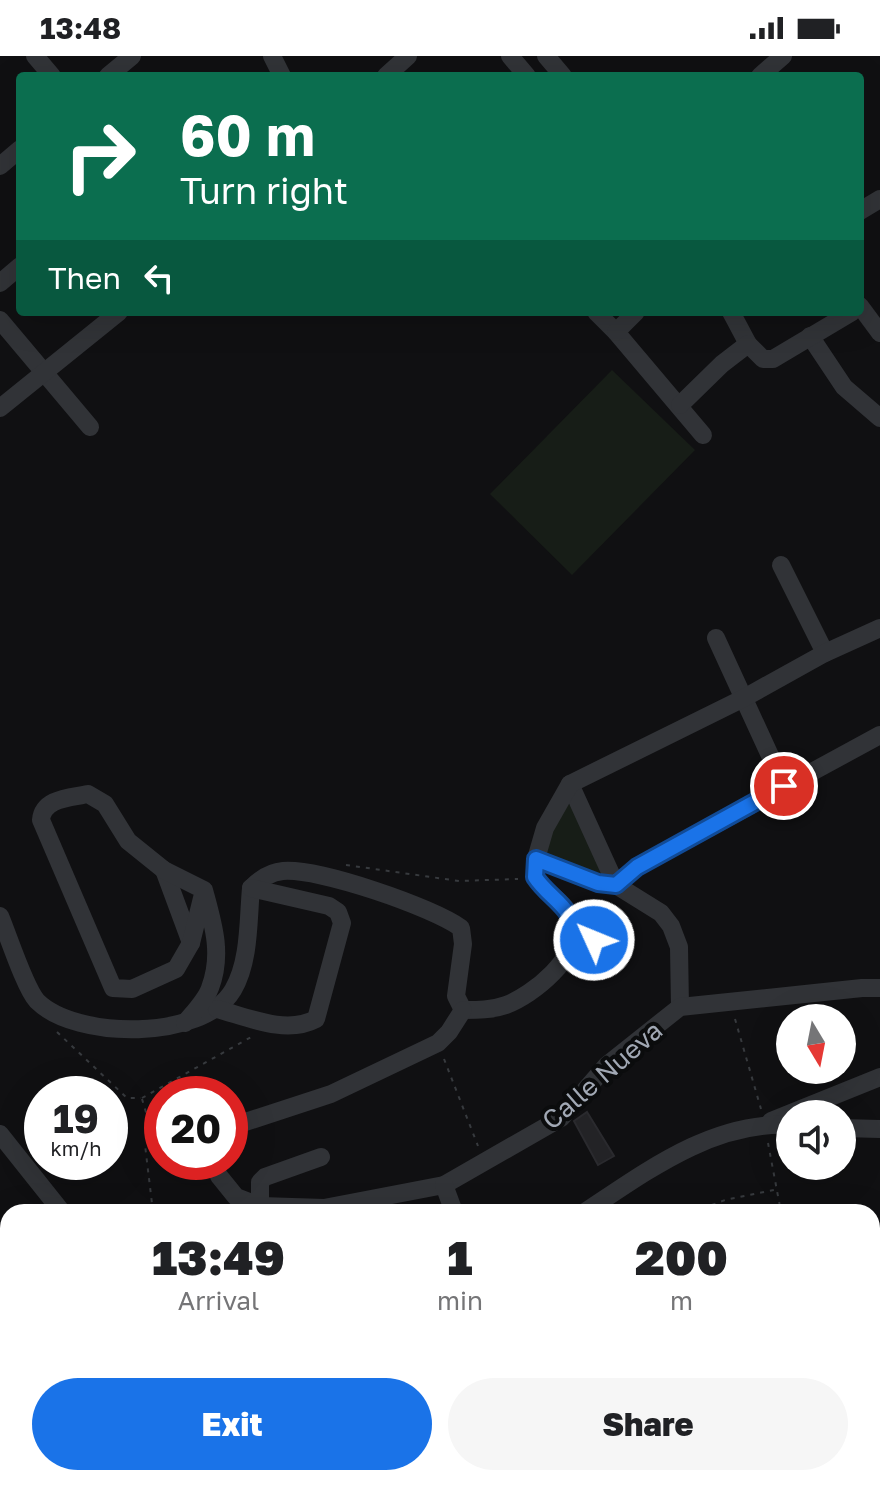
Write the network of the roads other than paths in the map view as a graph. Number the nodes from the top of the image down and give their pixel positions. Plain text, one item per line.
1 (35, 56) edge
2 (132, 56) edge
3 (408, 56) edge
4 (510, 56) edge
5 (546, 56) edge
6 (783, 56) edge
7 (387, 70) edge
8 (49, 72) edge
9 (113, 72) edge
10 (524, 72) edge
11 (560, 72) edge
12 (765, 72) edge
13 (16, 152) edge
14 (0, 166) edge
15 (16, 269) edge
16 (0, 283) edge
17 (864, 312) edge
18 (114, 316) edge
19 (600, 316) edge
20 (632, 316) edge
21 (733, 316) edge
22 (845, 316) edge
23 (0, 320) edge
24 (616, 332) junction
25 (880, 333) edge
26 (810, 336) junction
27 (748, 344) junction
28 (44, 371) junction
29 (680, 405) junction
30 (0, 408) edge
31 (880, 418) edge
32 (90, 427) dead end
33 (703, 435) dead end
34 (781, 565) dead end
35 (880, 628) edge
36 (716, 638) dead end
37 (825, 653) junction
38 (744, 698) junction
39 (880, 735) edge
40 (570, 784) junction
41 (784, 786) junction
42 (536, 868) junction
43 (164, 870) junction
44 (616, 885) junction
45 (251, 888) junction
46 (204, 890) junction
47 (0, 916) edge
48 (574, 939) junction
49 (613, 941) dead end
50 (191, 943) junction
51 (880, 988) edge
52 (680, 1007) junction
53 (217, 1009) junction
54 (463, 1010) junction
55 (185, 1024) junction
56 (880, 1077) edge
57 (248, 1121) edge
58 (765, 1124) junction
59 (776, 1124) edge
60 (856, 1128) edge
61 (880, 1129) edge
62 (0, 1134) edge
63 (321, 1157) dead end
64 (222, 1180) edge
65 (444, 1185) junction
66 (56, 1204) edge
67 (255, 1204) edge
68 (260, 1204) edge
69 (345, 1204) edge
70 (451, 1204) edge
71 (597, 1204) edge

1 - 8 street
2 - 9 street
3 - 7 street
4 - 10 street
5 - 11 street
6 - 12 street
13 - 14 street
15 - 16 street
17 - 25 street
18 - 28 street
19 - 24 street
20 - 24 street
21 - 27 street
22 - 26 street
23 - 28 street
24 - 29 street
26 - 27 street
26 - 31 street
27 - 29 street
28 - 30 street
28 - 32 street
29 - 33 street
34 - 37 street
35 - 37 street
36 - 38 street
37 - 38 street
38 - 40 street
38 - 41 street
39 - 41 street
40 - 42 street
40 - 44 street
41 - 44 street
42 - 44 street
42 - 48 street
43 - 46 street
43 - 50 street
43 - 50 street
44 - 52 street
45 - 53 street
45 - 53 street
45 - 54 street
46 - 50 street
46 - 55 street
47 - 55 street
48 - 49 street
48 - 54 street
51 - 52 street, Calle Nueva
52 - 65 street, Calle Nueva
53 - 55 street
54 - 57 street
56 - 58 street
58 - 59 street
58 - 71 street
60 - 61 street
62 - 66 street
63 - 68 street
64 - 67 street, Calle Nueva
65 - 69 street, Calle Nueva
65 - 70 street

